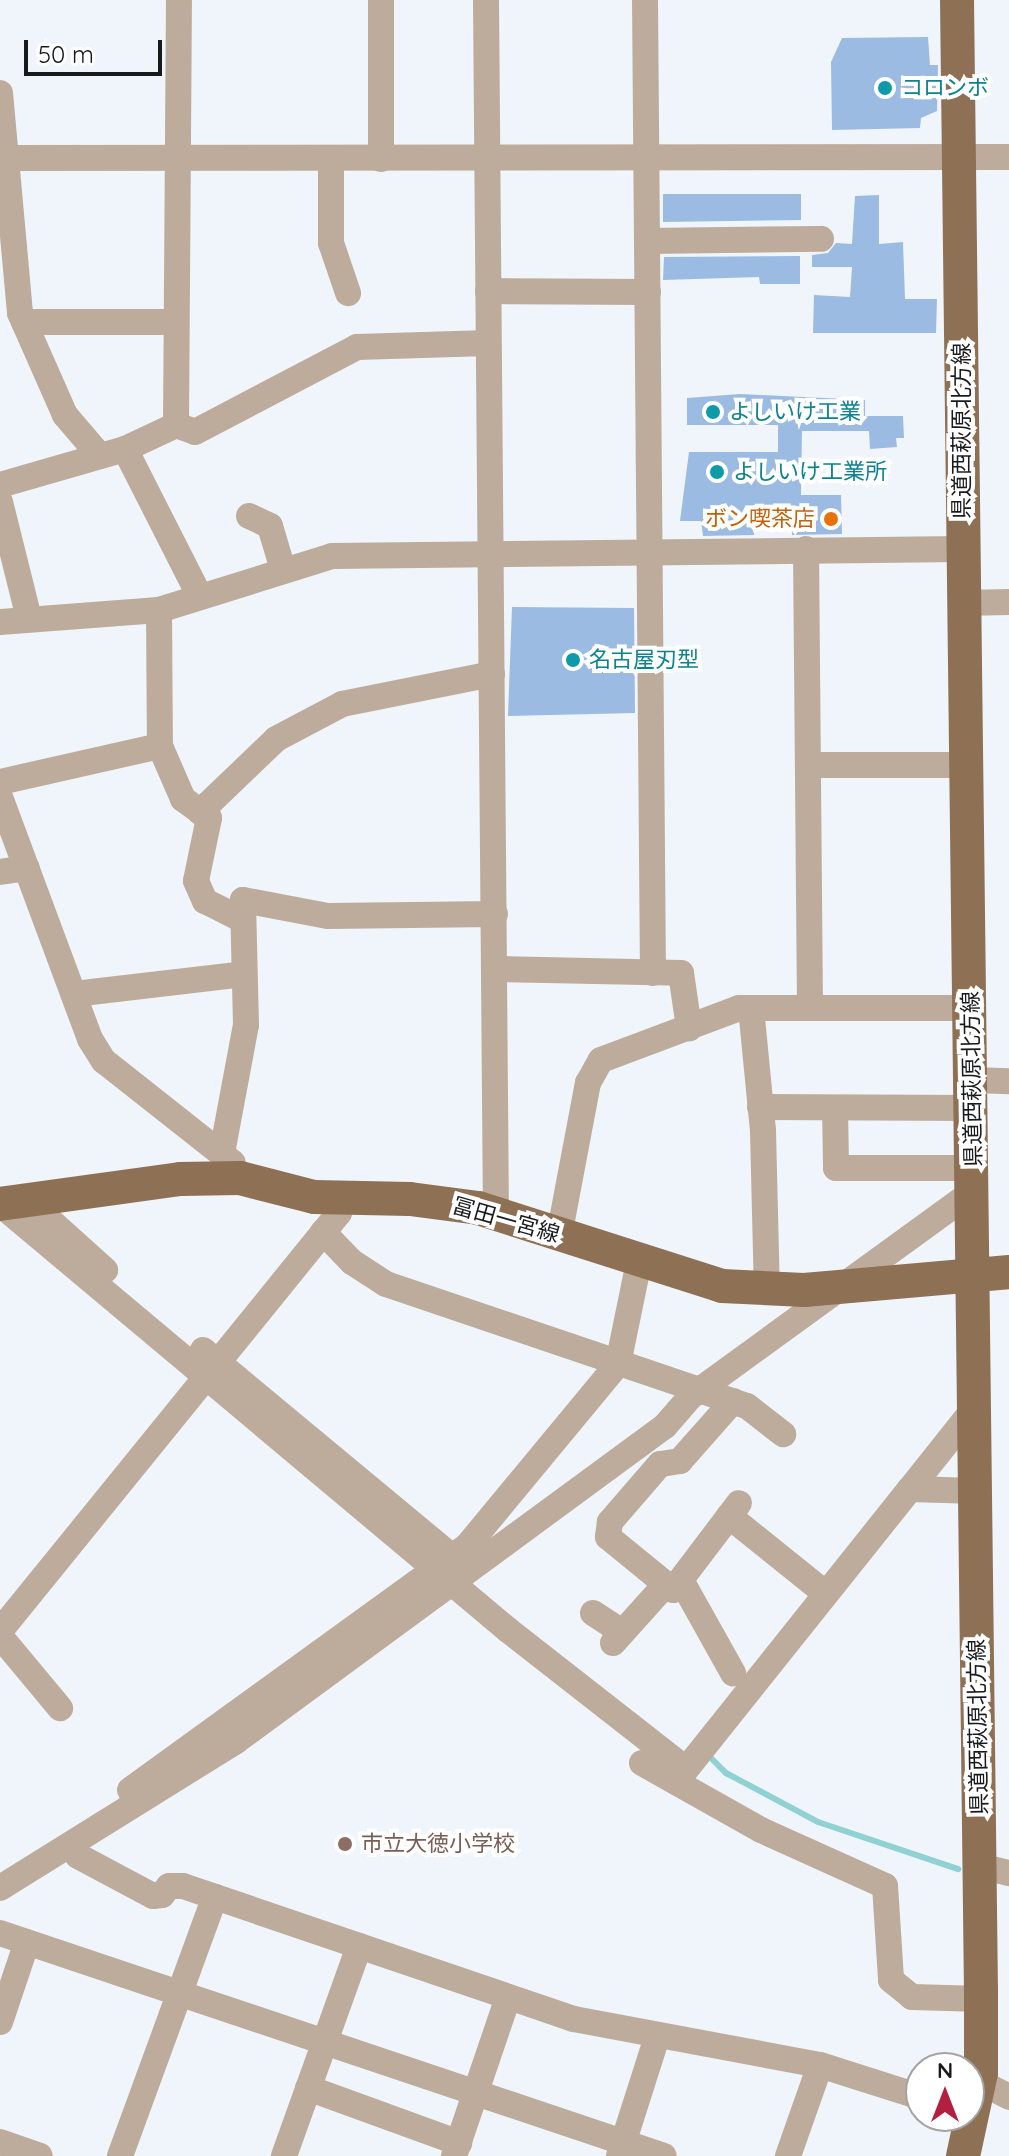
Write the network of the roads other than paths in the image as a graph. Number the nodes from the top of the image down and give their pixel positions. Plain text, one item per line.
1 (179, 0) edge
2 (381, 0) edge
3 (486, 0) edge
4 (645, 0) edge
5 (957, 0) edge
6 (0, 93) edge
7 (1009, 157) edge
8 (3, 158) edge
9 (487, 158) junction
10 (646, 158) junction
11 (960, 158) junction
12 (177, 159) junction
13 (381, 159) junction
14 (331, 160) junction
15 (821, 239) dead end
16 (647, 241) junction
17 (488, 291) junction
18 (648, 292) junction
19 (348, 293) dead end
20 (24, 322) junction
21 (174, 322) junction
22 (488, 343) junction
23 (176, 425) junction
24 (112, 452) junction
25 (0, 485) edge
26 (0, 502) edge
27 (249, 516) dead end
28 (652, 549) junction
29 (806, 549) junction
30 (962, 549) junction
31 (490, 553) junction
32 (283, 570) junction
33 (199, 595) junction
34 (1009, 602) edge
35 (963, 603) junction
36 (159, 610) junction
37 (29, 618) junction
38 (0, 622) edge
39 (492, 674) junction
40 (160, 746) junction
41 (808, 765) junction
42 (966, 765) junction
43 (0, 782) edge
44 (0, 797) edge
45 (200, 812) junction
46 (27, 868) junction
47 (0, 872) edge
48 (495, 914) junction
49 (243, 920) junction
50 (496, 969) junction
51 (653, 973) junction
52 (244, 974) junction
53 (74, 994) junction
54 (751, 1008) junction
55 (810, 1008) junction
56 (970, 1008) junction
57 (689, 1028) junction
58 (1009, 1081) edge
59 (972, 1094) junction
60 (760, 1107) junction
61 (835, 1108) junction
62 (231, 1165) junction
63 (974, 1179) junction
64 (341, 1200) junction
65 (9, 1203) edge
66 (496, 1214) junction
67 (323, 1232) junction
68 (559, 1236) junction
69 (639, 1262) junction
70 (1009, 1272) edge
71 (975, 1273) junction
72 (844, 1286) junction
73 (767, 1291) junction
74 (618, 1364) junction
75 (213, 1370) junction
76 (701, 1390) junction
77 (733, 1401) junction
78 (976, 1406) junction
79 (783, 1434) dead end
80 (910, 1489) junction
81 (976, 1491) junction
82 (447, 1570) junction
83 (674, 1582) junction
84 (826, 1594) junction
85 (593, 1613) dead end
86 (0, 1633) edge
87 (733, 1673) dead end
88 (60, 1708) dead end
89 (642, 1763) dead end
90 (681, 1775) junction
91 (71, 1847) junction
92 (994, 1879) edge
93 (0, 1880) edge
94 (0, 1888) edge
95 (215, 1897) junction
96 (0, 1933) edge
97 (27, 1942) junction
98 (359, 1946) junction
99 (178, 1990) junction
100 (508, 1997) junction
101 (981, 1999) junction
102 (0, 2022) edge
103 (657, 2037) junction
104 (325, 2041) junction
105 (982, 2052) edge
106 (820, 2065) junction
107 (308, 2088) junction
108 (477, 2090) junction
109 (905, 2092) edge
110 (972, 2132) edge
111 (0, 2142) edge
112 (622, 2149) edge
113 (456, 2150) edge
114 (40, 2156) edge
115 (120, 2156) edge
116 (284, 2156) edge
117 (664, 2156) edge
118 (788, 2156) edge
119 (963, 2156) edge

1 - 12 street
2 - 13 street
3 - 9 street
4 - 10 street
5 - 11 main road, 県道西萩原北方線
6 - 8 street
7 - 11 street
8 - 12 street
8 - 20 street
9 - 10 street
9 - 13 street
9 - 17 street
10 - 11 street
10 - 16 street
11 - 30 main road, 県道西萩原北方線
12 - 14 street
12 - 21 street
13 - 14 street
14 - 19 street
15 - 16 street
16 - 18 street
17 - 18 street
17 - 22 street
18 - 28 street
20 - 21 street
20 - 24 street
21 - 23 street
22 - 23 street
22 - 31 street
23 - 24 street
24 - 25 street
24 - 33 street
26 - 37 street
27 - 32 street
28 - 29 street
28 - 31 street
28 - 51 street
29 - 30 street
29 - 41 street
30 - 35 main road, 県道西萩原北方線
31 - 32 street
31 - 39 street
32 - 33 street
33 - 36 street
34 - 35 street
35 - 42 main road, 県道西萩原北方線
36 - 37 street
36 - 40 street
37 - 38 street
39 - 45 street
39 - 48 street
40 - 43 street
40 - 45 street
41 - 42 street
41 - 55 street
42 - 56 main road, 県道西萩原北方線
44 - 46 street
45 - 49 street
46 - 47 street
46 - 53 street
48 - 49 street
48 - 50 street
49 - 52 street
50 - 51 street
50 - 66 street
51 - 57 street
52 - 53 street
52 - 62 street
53 - 62 street
54 - 55 street
54 - 57 street
54 - 60 street
55 - 56 street
56 - 59 main road, 県道西萩原北方線
57 - 68 street
58 - 59 street
59 - 61 street
59 - 63 main road, 県道西萩原北方線
60 - 61 street
60 - 73 street
61 - 63 street
62 - 64 main road, 冨田一宮線
62 - 65 main road, 冨田一宮線
63 - 71 main road, 県道西萩原北方線
63 - 72 street
64 - 66 main road, 冨田一宮線
64 - 67 street
65 - 75 street
66 - 68 main road, 冨田一宮線
67 - 74 street
67 - 75 street
68 - 69 main road, 冨田一宮線
69 - 73 main road, 冨田一宮線
69 - 74 street
70 - 71 main road, 冨田一宮線
71 - 72 main road, 冨田一宮線
71 - 78 main road, 県道西萩原北方線
72 - 73 main road, 冨田一宮線
72 - 76 street
74 - 76 street
74 - 82 street
75 - 82 street
75 - 86 street
76 - 77 street
76 - 82 street
77 - 79 street
77 - 83 street
78 - 80 street
78 - 81 main road, 県道西萩原北方線
80 - 81 street
80 - 84 street
81 - 92 main road, 県道西萩原北方線
82 - 90 street
82 - 91 street
82 - 93 street
83 - 84 street
83 - 85 street
83 - 87 street
84 - 90 street
86 - 88 street
89 - 90 street
90 - 101 street
91 - 94 street
91 - 95 street
92 - 101 main road, 県道西萩原北方線
95 - 98 street
95 - 99 street
96 - 97 street
97 - 99 street
97 - 102 street
98 - 100 street
98 - 104 street
99 - 104 street
99 - 115 street
100 - 103 street
100 - 108 street
101 - 105 main road, 県道西萩原北方線
103 - 106 street
103 - 112 street
104 - 107 street
104 - 108 street
106 - 109 street
106 - 118 street
107 - 113 street
107 - 116 street
108 - 112 street
108 - 113 street
110 - 119 main road, 県道西萩原北方線
111 - 114 street
112 - 117 street

